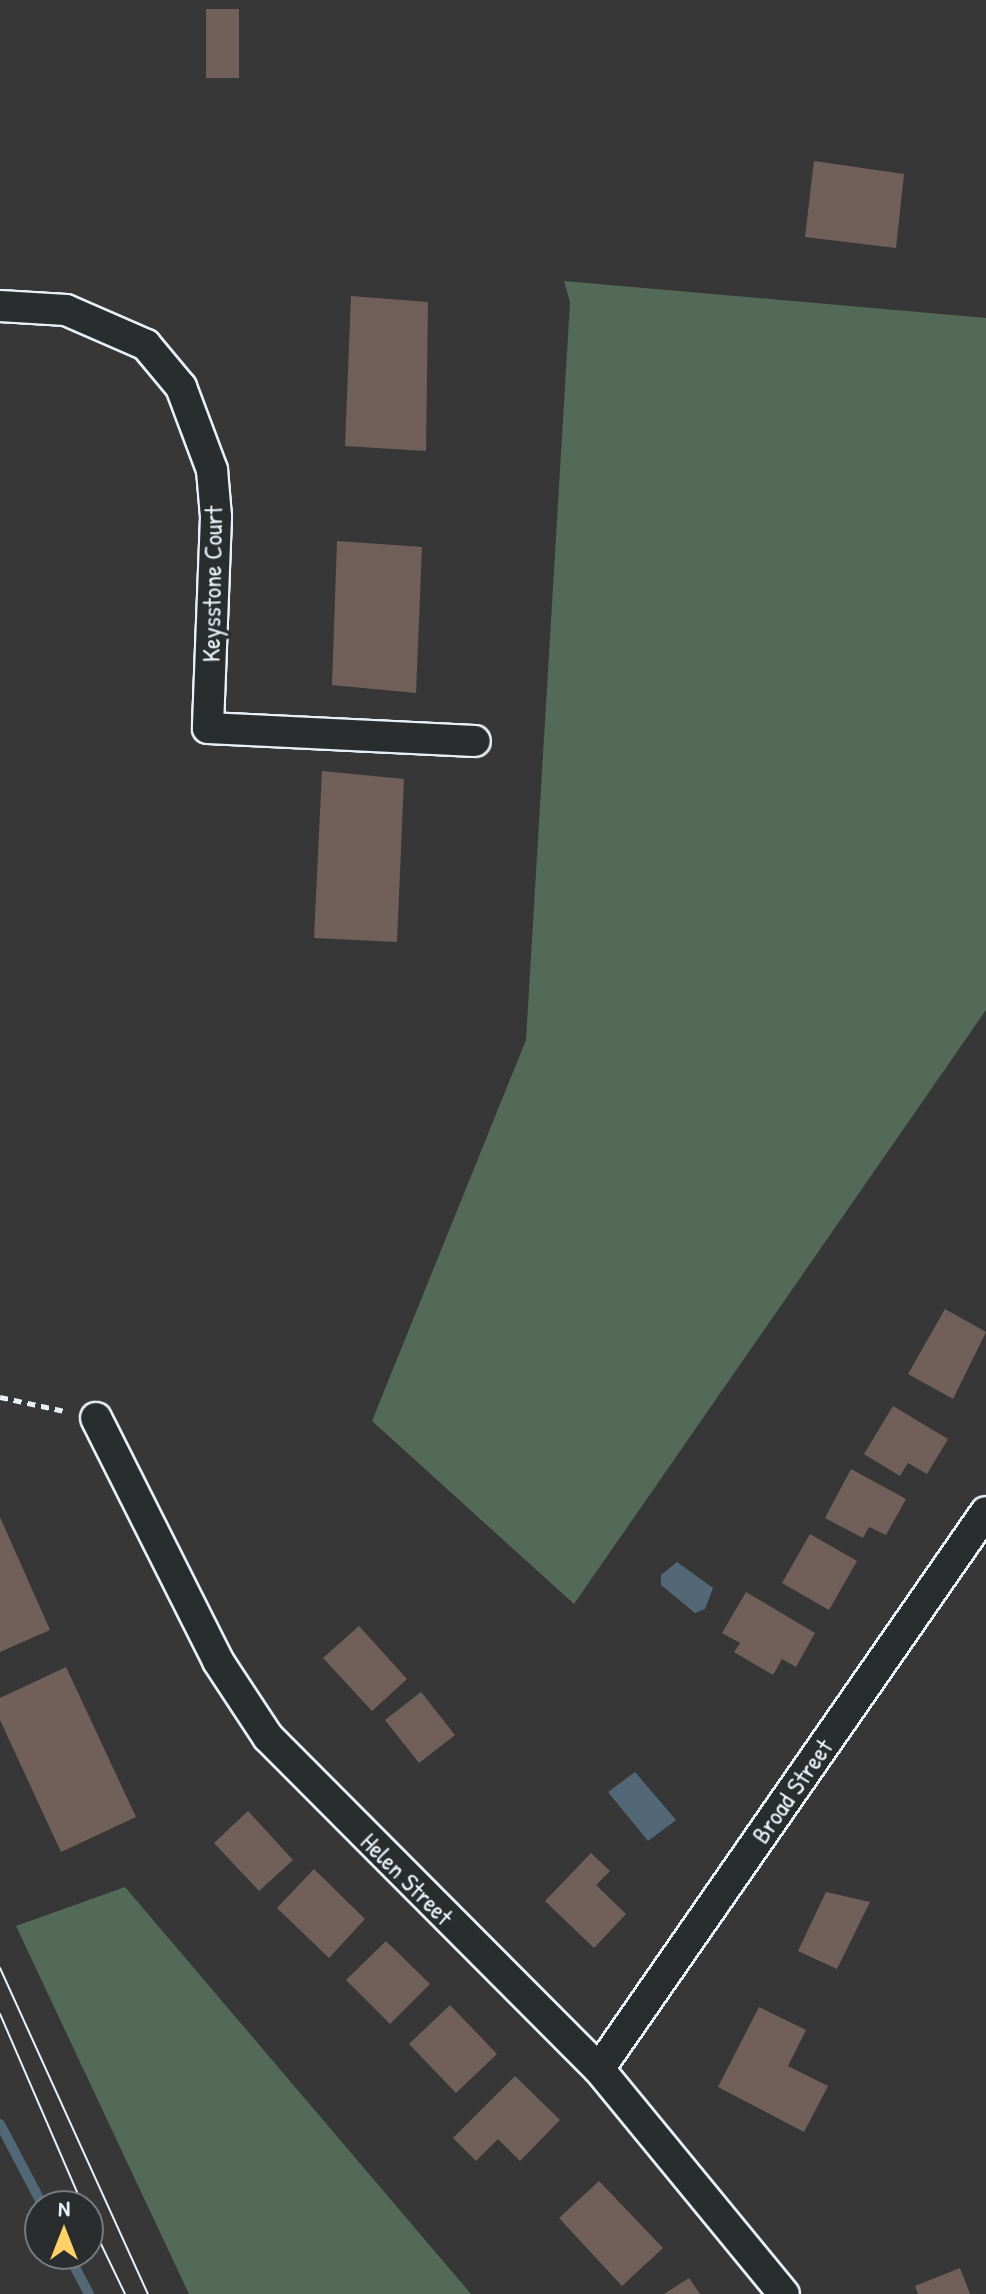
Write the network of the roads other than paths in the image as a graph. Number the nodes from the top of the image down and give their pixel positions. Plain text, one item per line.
1 (0, 306) edge
2 (475, 741) dead end
3 (96, 1418) road end
4 (986, 1512) edge
5 (599, 2069) junction
6 (784, 2294) edge

1 - 2 street, Keysstone Court
3 - 5 street, Helen Street
4 - 5 street, Broad Street
5 - 6 street, Helen Street

